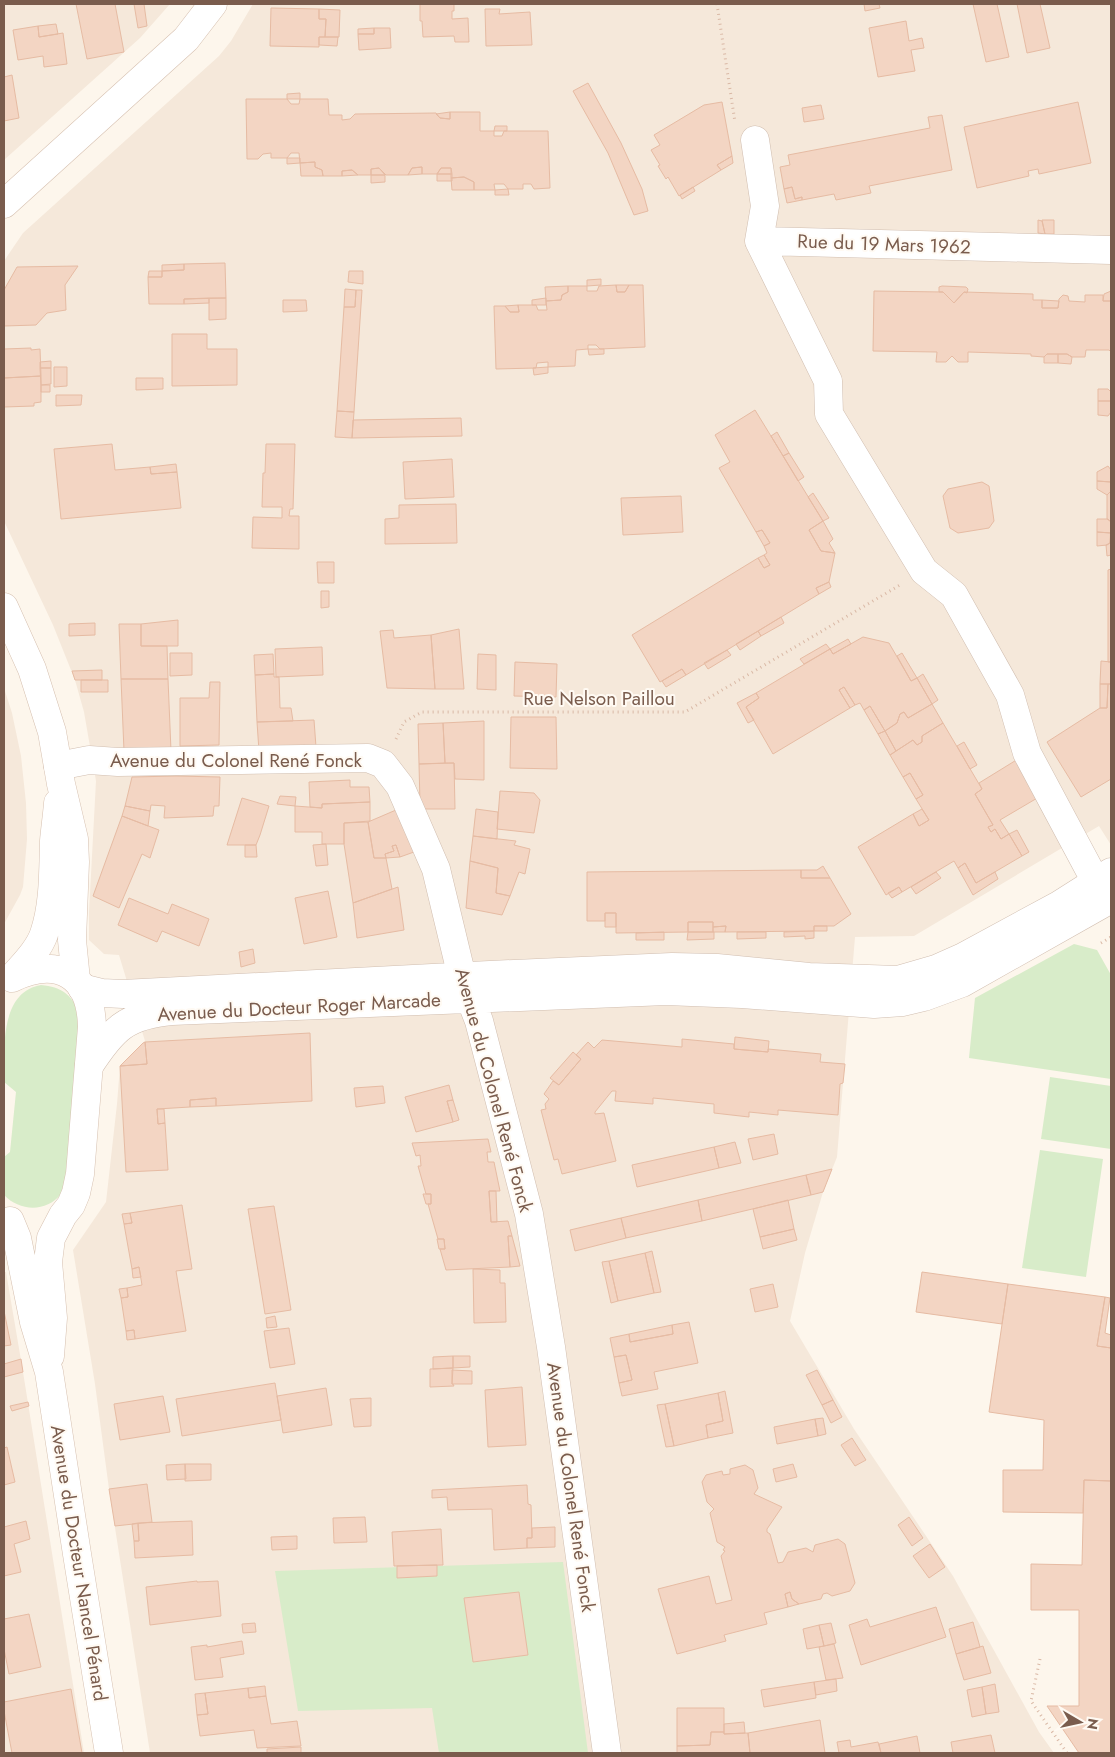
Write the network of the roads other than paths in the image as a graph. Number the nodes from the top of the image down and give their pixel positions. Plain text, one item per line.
1 (213, 4) edge
2 (755, 140) road end
3 (4, 204) edge
4 (759, 241) junction
5 (1111, 250) edge
6 (4, 607) edge
7 (59, 775) junction
8 (1107, 893) edge
9 (8, 982) edge
10 (79, 984) junction
11 (467, 989) junction
12 (89, 1066) junction
13 (63, 1215) junction
14 (7, 1219) edge
15 (49, 1372) junction
16 (110, 1753) edge
17 (607, 1753) edge

1 - 3 street
2 - 4 street
4 - 5 street, Rue du 19 Mars 1962
4 - 8 street
6 - 7 street, Avenue du Docteur Nancel Pénard
7 - 9 street, Avenue du Docteur Nancel Pénard
7 - 10 street, Avenue du Docteur Nancel Pénard
7 - 11 street, Avenue du Colonel René Fonck
8 - 11 street, Avenue du Docteur Roger Marcade
9 - 10 street, Avenue du Docteur Nancel Pénard
10 - 11 street, Avenue du Docteur Roger Marcade
10 - 12 street, Avenue du Docteur Nancel Pénard
11 - 12 street, Avenue du Docteur Roger Marcade
11 - 17 street, Avenue du Colonel René Fonck
12 - 13 street, Avenue du Docteur Nancel Pénard
13 - 14 street, Avenue du Docteur Nancel Pénard
13 - 15 street, Avenue du Docteur Nancel Pénard
14 - 15 street, Avenue du Docteur Nancel Pénard
15 - 16 street, Avenue du Docteur Nancel Pénard

